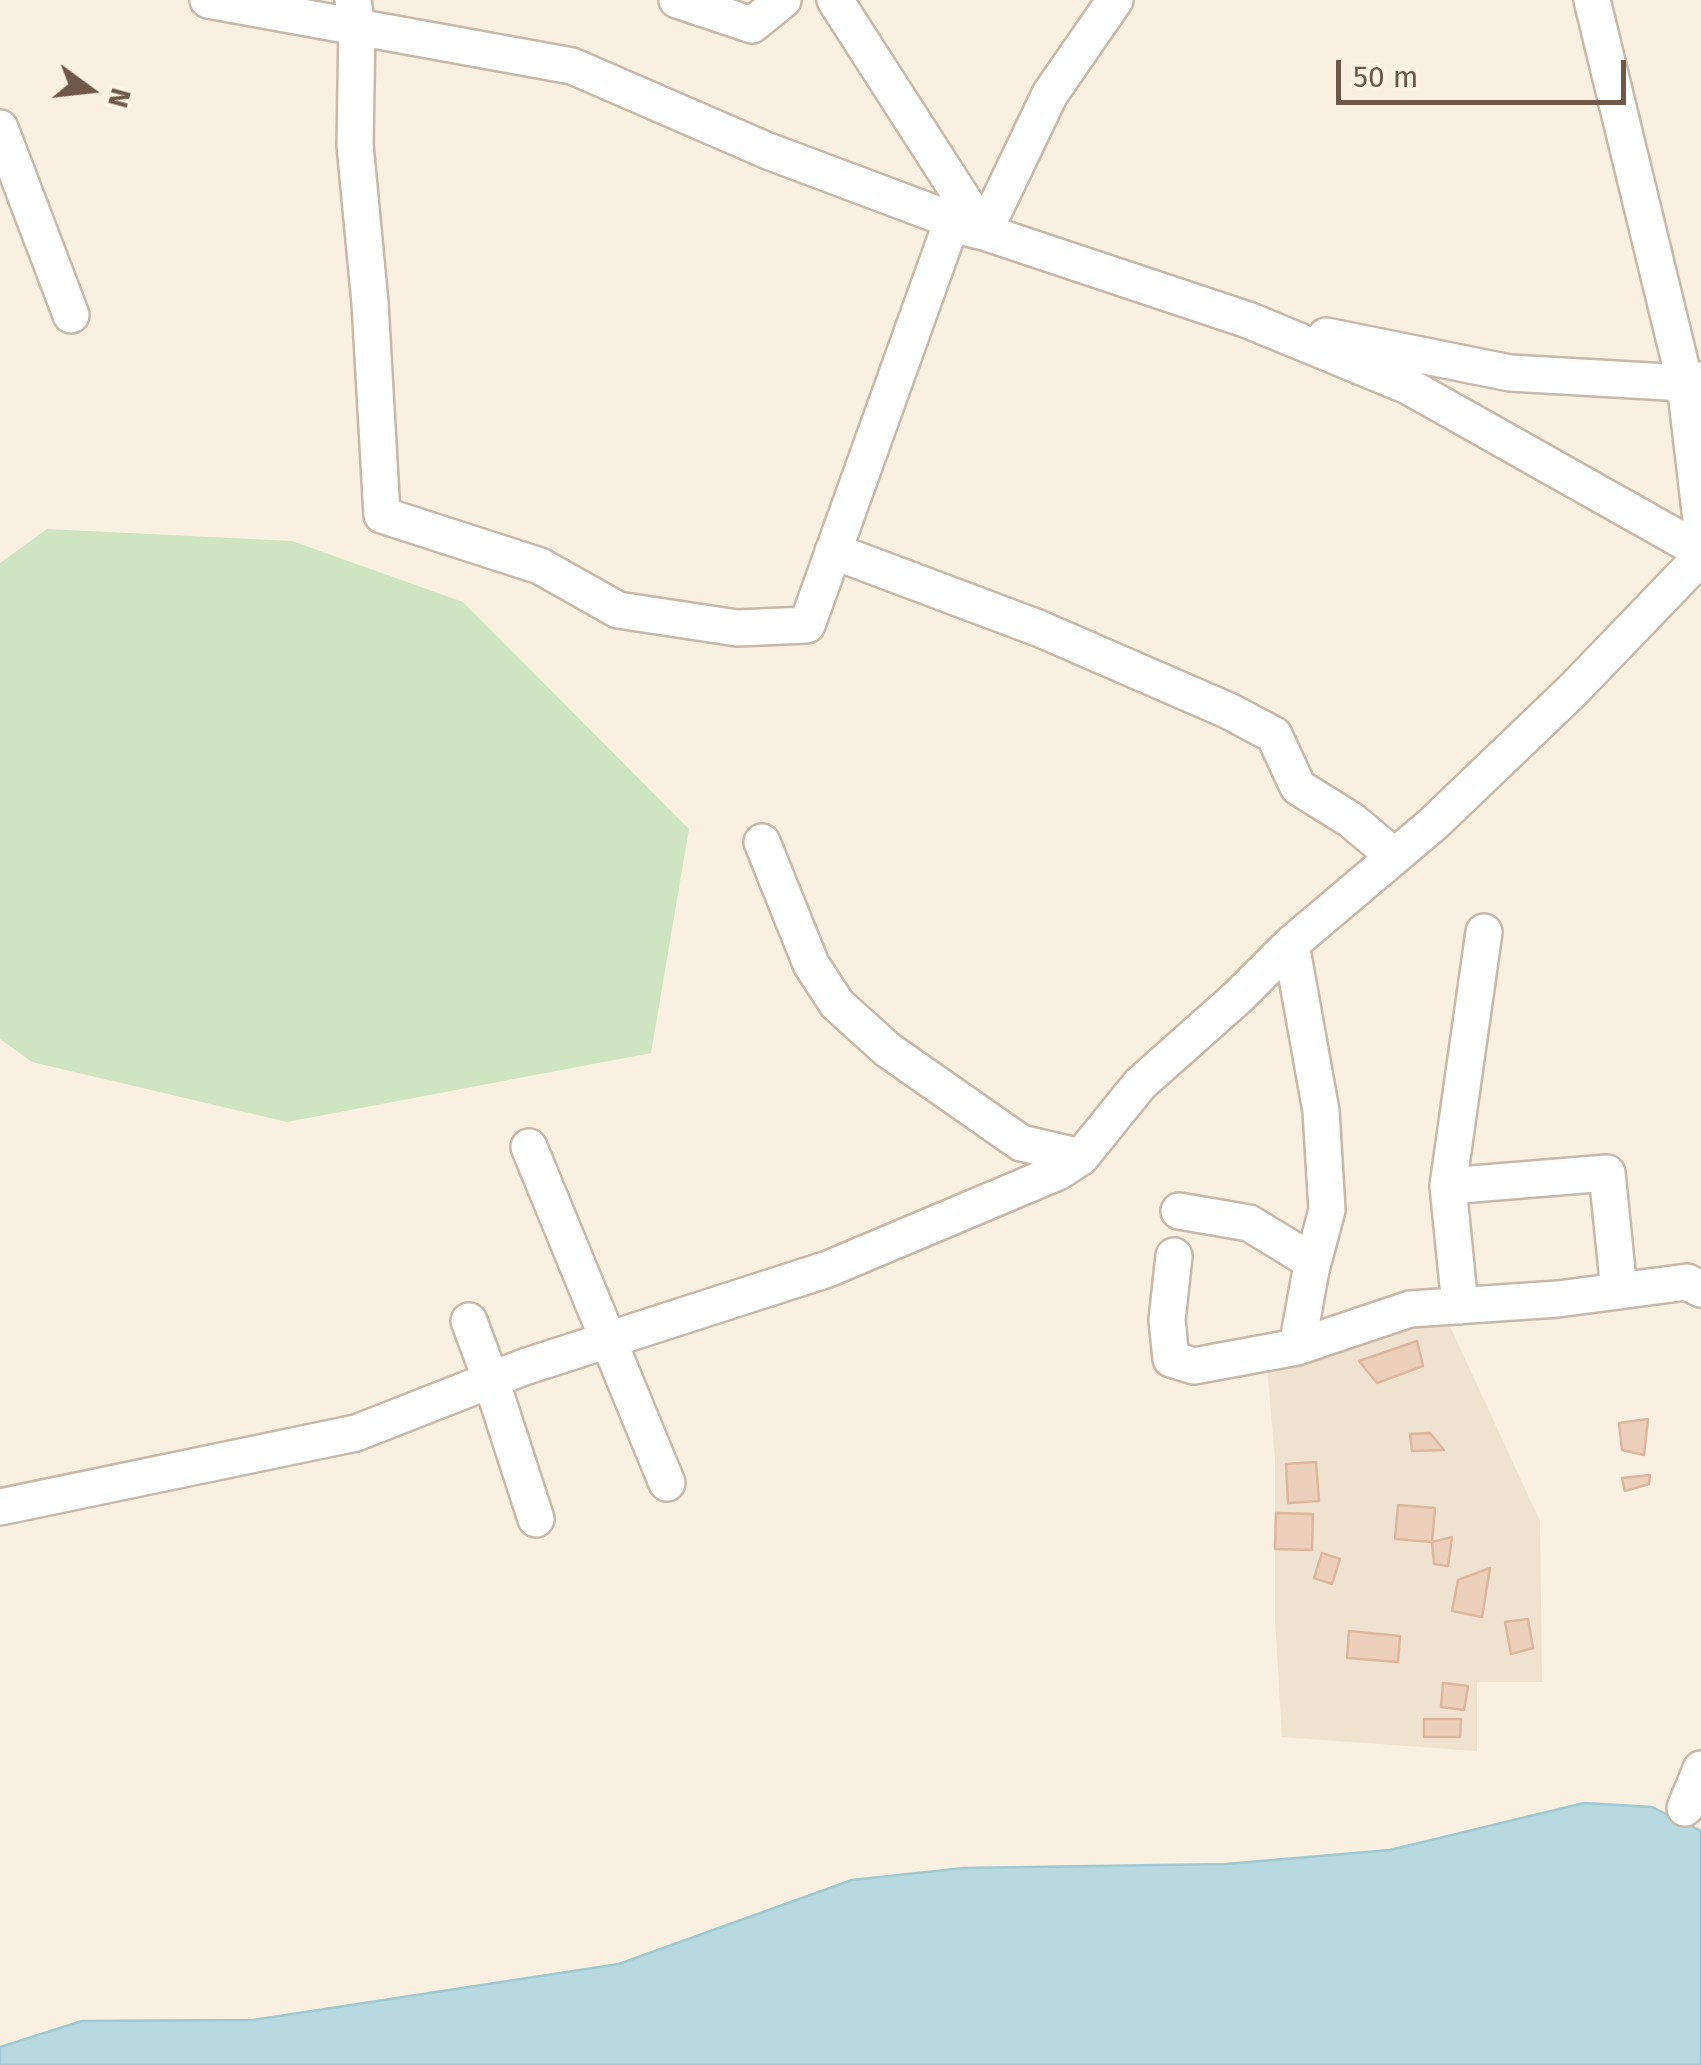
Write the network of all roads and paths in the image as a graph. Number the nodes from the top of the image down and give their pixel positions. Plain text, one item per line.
1 (208, 0) edge
2 (677, 0) edge
3 (783, 0) edge
4 (835, 0) edge
5 (1115, 0) edge
6 (1592, 0) edge
7 (355, 13) edge
8 (0, 128) edge
9 (984, 232) junction
10 (72, 315) dead end
11 (1248, 320) junction
12 (1693, 382) edge
13 (1701, 520) edge
14 (833, 550) junction
15 (1701, 554) edge
16 (762, 842) dead end
17 (1394, 856) junction
18 (1484, 932) dead end
19 (1291, 944) junction
20 (528, 1147) dead end
21 (1080, 1157) junction
22 (1448, 1186) junction
23 (1179, 1211) dead end
24 (1174, 1256) dead end
25 (1313, 1262) junction
26 (1701, 1289) edge
27 (1618, 1291) junction
28 (1460, 1306) junction
29 (469, 1321) dead end
30 (608, 1340) junction
31 (1297, 1347) junction
32 (492, 1380) junction
33 (667, 1482) dead end
34 (0, 1507) edge
35 (536, 1519) dead end
36 (1701, 1769) edge
37 (1685, 1808) dead end

1 - 7 street
2 - 3 street
4 - 9 street
5 - 9 street
6 - 12 street
7 - 9 street
7 - 14 street
8 - 10 street
9 - 11 street
9 - 14 street
11 - 12 street
11 - 15 street
12 - 13 street
14 - 17 street
15 - 17 street
16 - 21 street
17 - 19 street
18 - 22 street
19 - 21 street
19 - 25 street
20 - 30 street
21 - 30 street
22 - 27 street
22 - 28 street
23 - 25 street
24 - 31 street
25 - 31 street
26 - 27 street
27 - 28 street
28 - 31 street
29 - 32 street
30 - 32 street
30 - 33 street
32 - 34 street
32 - 35 street
36 - 37 street

